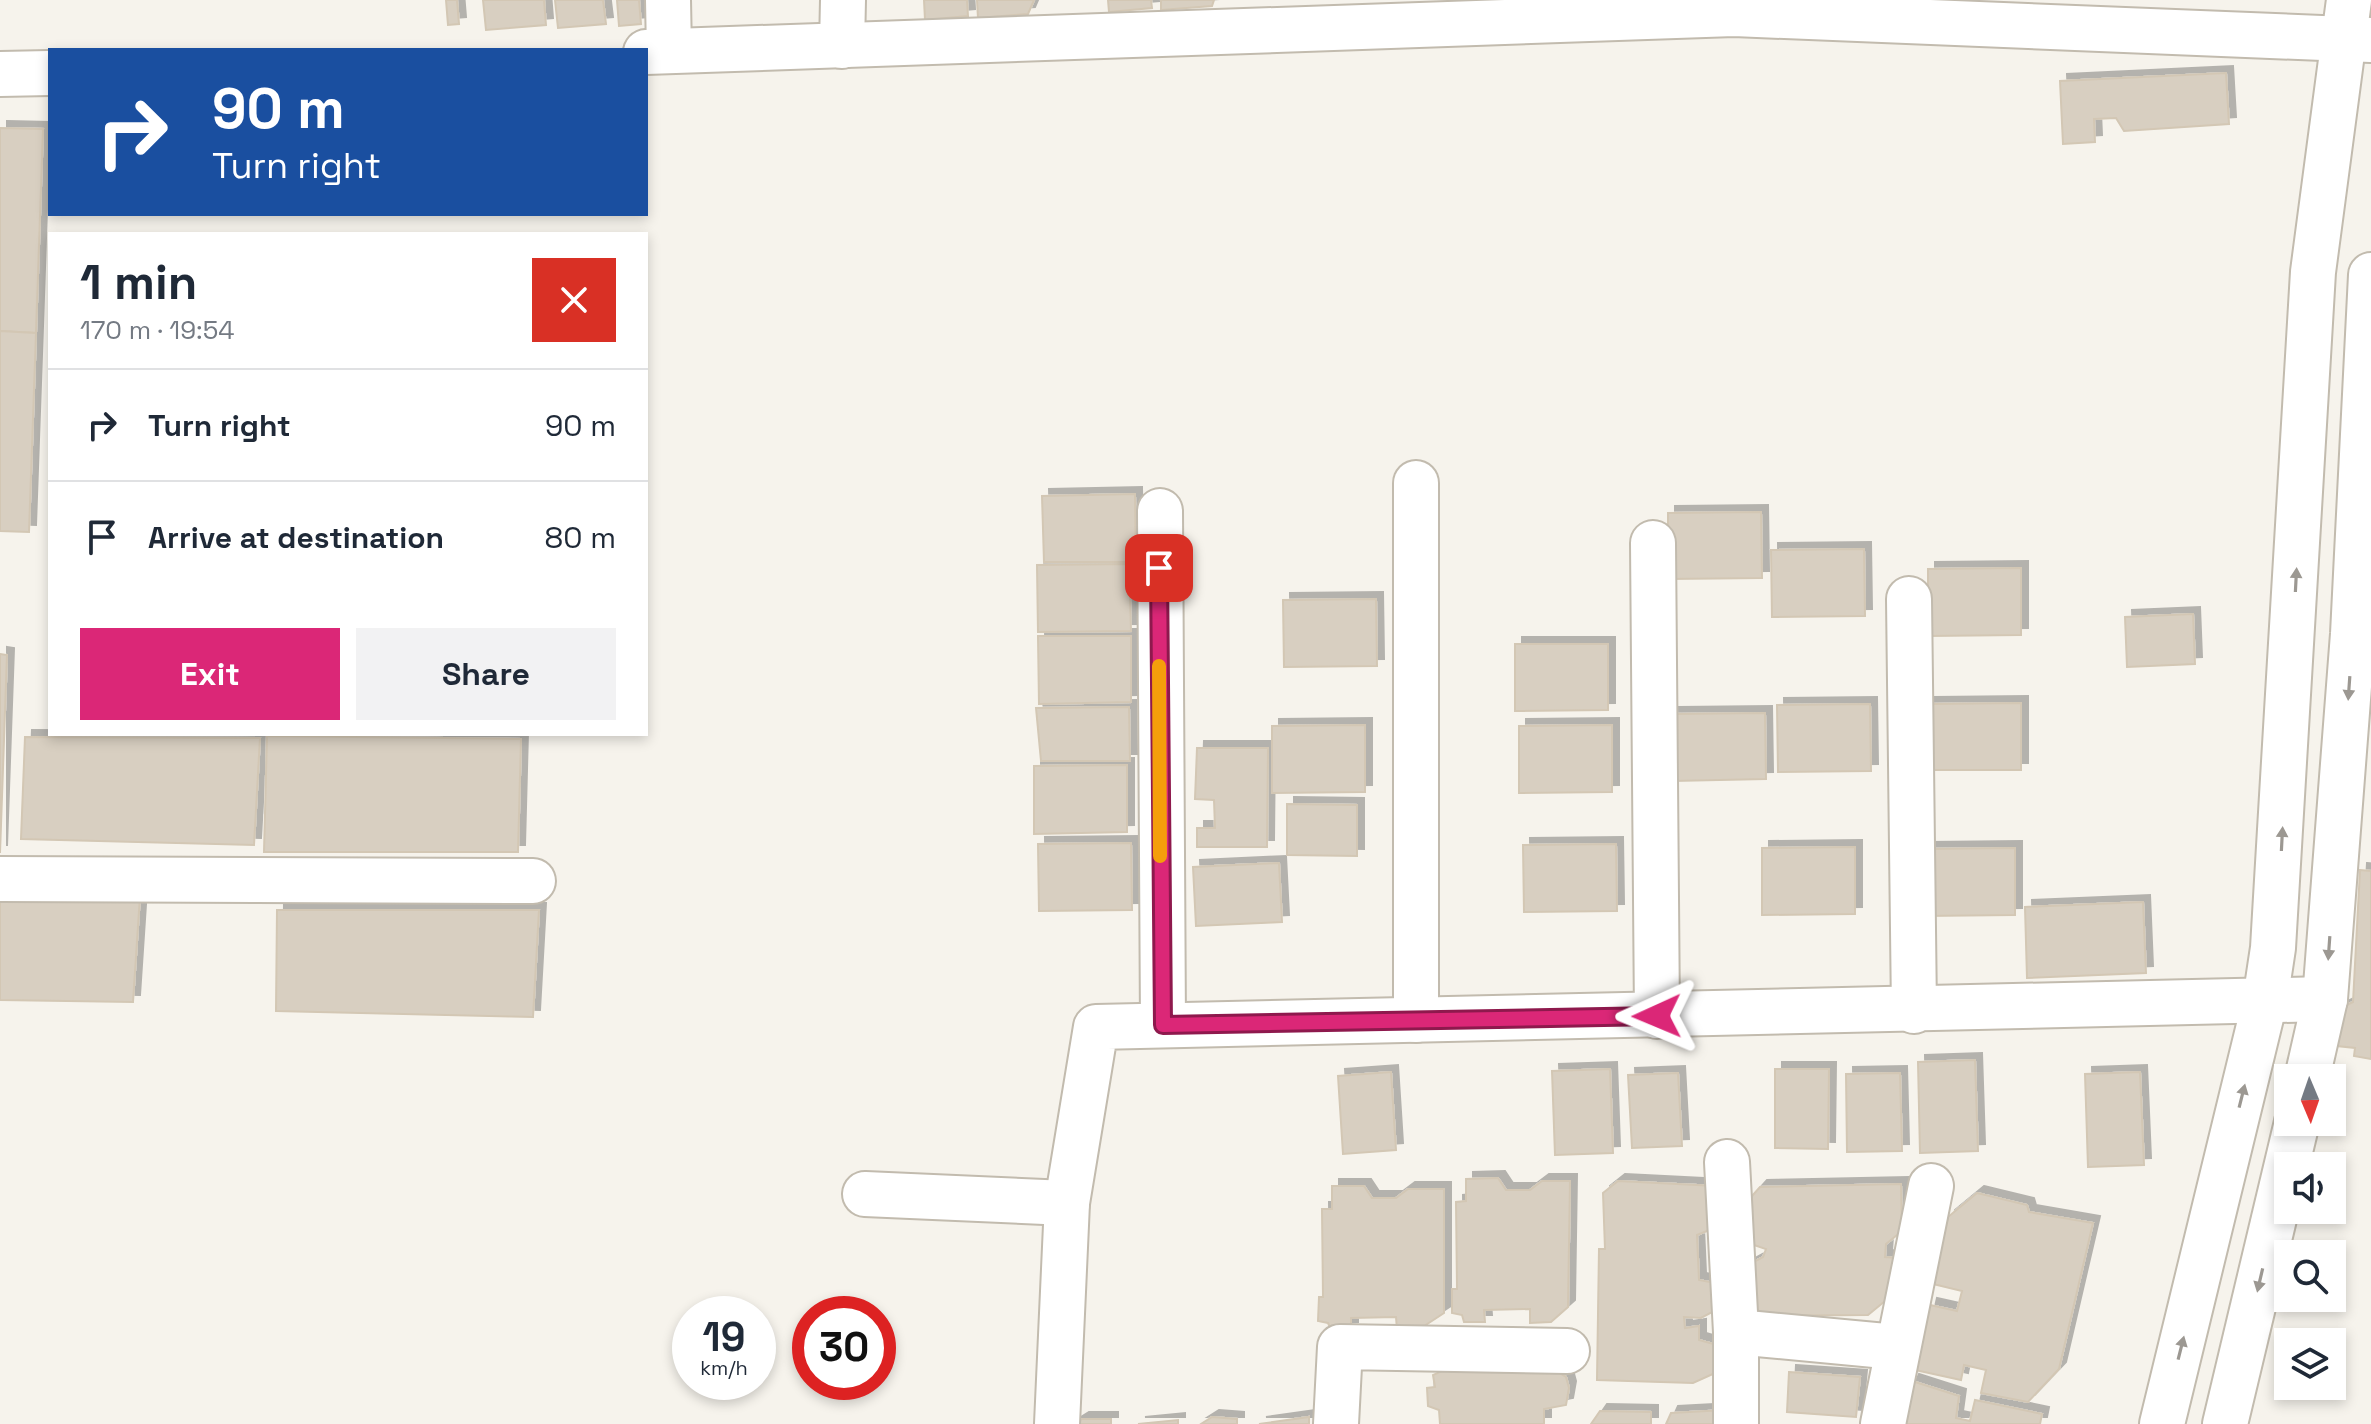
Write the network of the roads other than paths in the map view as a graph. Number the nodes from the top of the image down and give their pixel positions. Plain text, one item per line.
1 (668, 0) edge
2 (843, 0) edge
3 (1556, 10) edge
4 (2355, 27) edge
5 (842, 46) junction
6 (658, 51) edge
7 (48, 73) edge
8 (0, 74) edge
9 (2371, 275) edge
10 (1416, 483) dead end
11 (1160, 511) dead end
12 (1653, 543) dead end
13 (1909, 599) dead end
14 (2362, 636) edge
15 (0, 879) edge
16 (533, 881) dead end
17 (2325, 999) junction
18 (2265, 1001) junction
19 (1914, 1011) junction
20 (1657, 1016) junction
21 (1416, 1020) junction
22 (1163, 1025) junction
23 (2310, 1064) edge
24 (2294, 1136) edge
25 (1727, 1162) dead end
26 (1931, 1186) dead end
27 (865, 1194) dead end
28 (1067, 1203) junction
29 (1736, 1332) junction
30 (1896, 1347) junction
31 (1567, 1351) dead end
32 (1057, 1424) edge
33 (1336, 1424) edge
34 (1736, 1424) edge
35 (1883, 1424) edge
36 (2162, 1424) edge
37 (2225, 1424) edge

1 - 6 street
2 - 5 street
3 - 4 street
3 - 5 street
18 -> 4 street
5 - 6 street
7 - 8 street
9 - 14 street
10 - 21 street
11 - 22 street
12 - 20 street
13 - 19 street
14 -> 17 street
15 - 16 street
17 - 18 street
17 - 23 street
18 - 19 street
36 -> 18 street
19 - 20 street
20 - 21 street
21 - 22 street
22 - 28 street
24 -> 37 street
25 - 29 street
26 - 30 street
27 - 28 street
28 - 32 street
29 - 30 street
29 - 34 street
30 - 35 street
31 - 33 street

